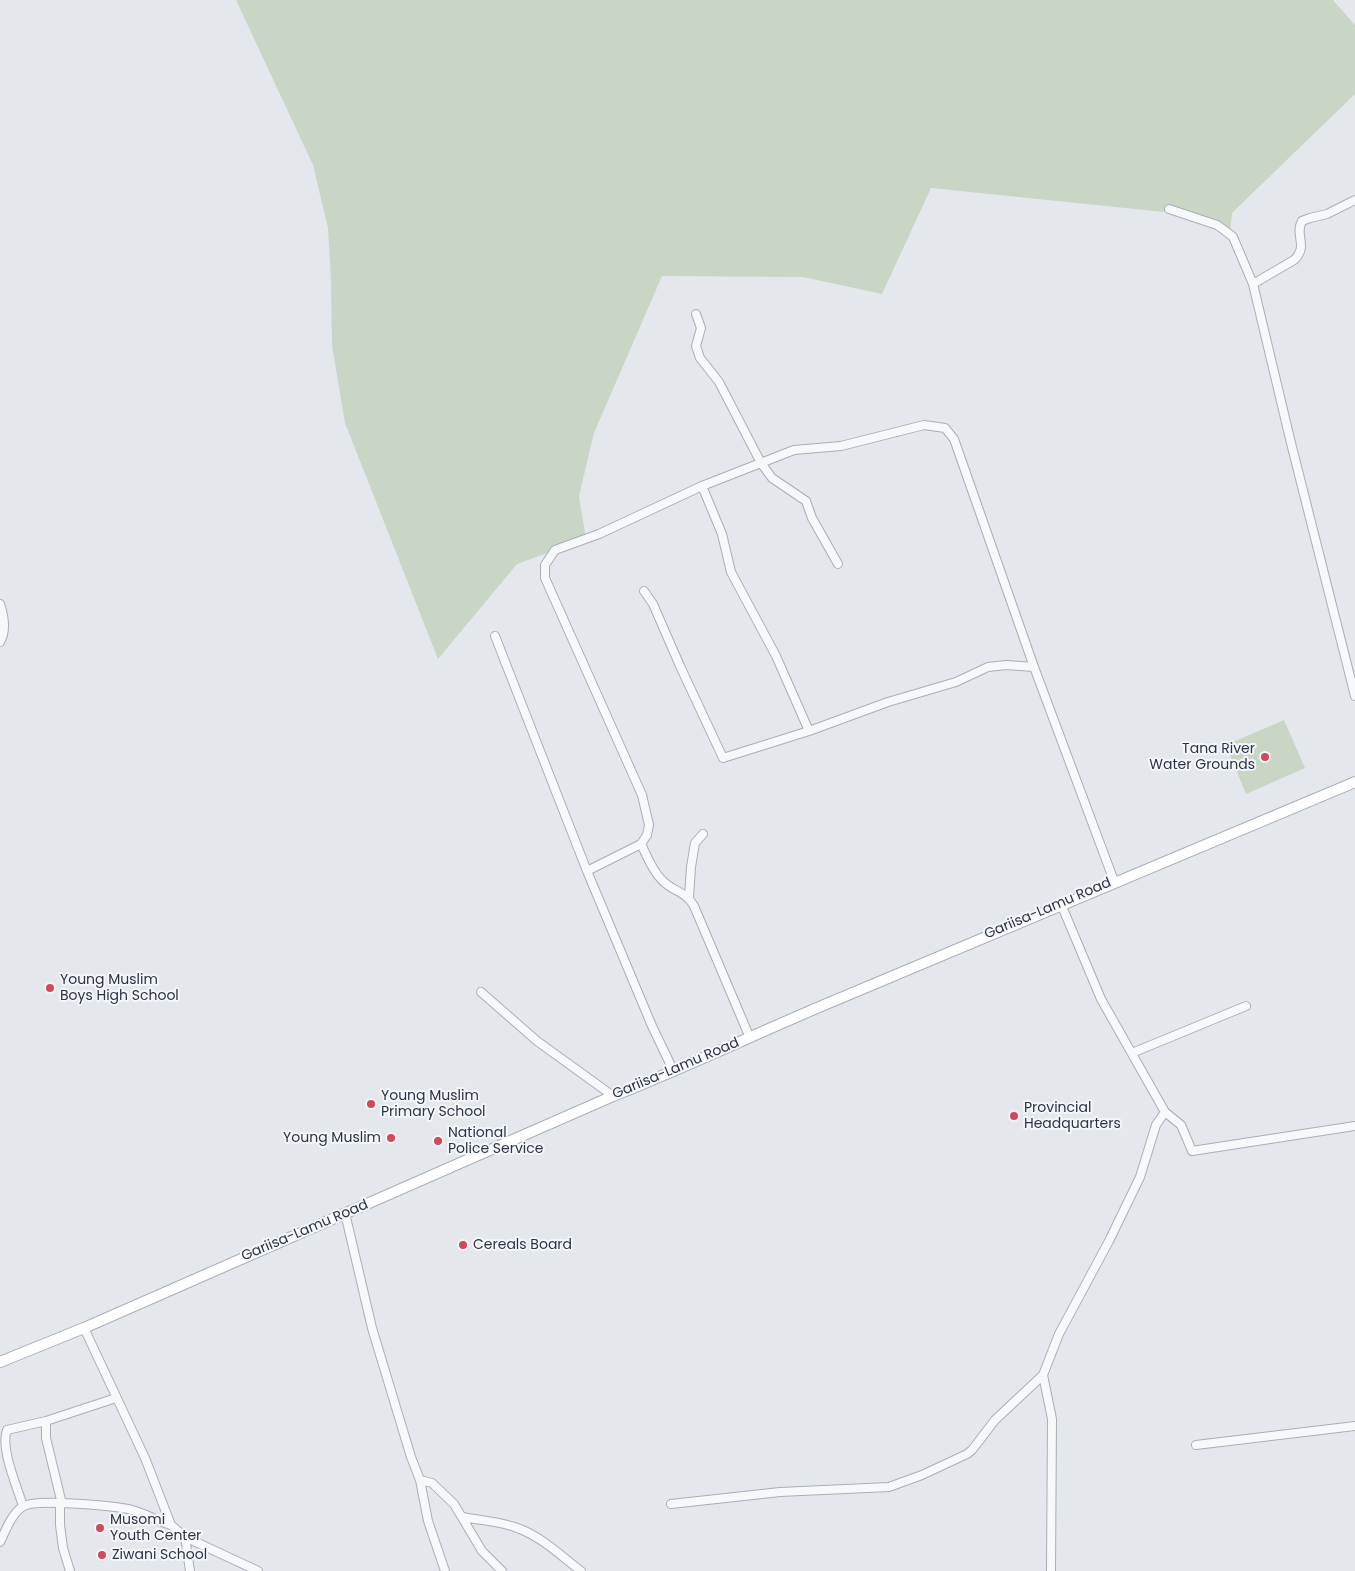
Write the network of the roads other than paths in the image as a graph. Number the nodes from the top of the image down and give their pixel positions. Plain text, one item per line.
1 (1355, 200) edge
2 (1169, 209) dead end
3 (1253, 284) junction
4 (696, 314) dead end
5 (761, 463) junction
6 (702, 486) junction
7 (838, 564) dead end
8 (644, 591) dead end
9 (0, 604) edge
10 (495, 636) dead end
11 (0, 642) edge
12 (1034, 667) junction
13 (1355, 696) edge
14 (809, 732) junction
15 (1355, 782) edge
16 (703, 834) dead end
17 (641, 844) junction
18 (587, 870) junction
19 (1114, 881) junction
20 (689, 897) junction
21 (1061, 904) junction
22 (481, 992) dead end
23 (1246, 1006) dead end
24 (750, 1038) junction
25 (1132, 1053) junction
26 (674, 1072) junction
27 (612, 1096) junction
28 (1165, 1112) junction
29 (1355, 1126) edge
30 (345, 1213) junction
31 (84, 1328) junction
32 (0, 1362) edge
33 (1043, 1375) junction
34 (116, 1398) junction
35 (46, 1421) junction
36 (1355, 1426) edge
37 (1196, 1445) dead end
38 (420, 1480) junction
39 (61, 1504) junction
40 (671, 1504) dead end
41 (23, 1506) junction
42 (463, 1517) junction
43 (171, 1525) junction
44 (185, 1537) junction
45 (0, 1542) edge
46 (70, 1571) edge
47 (190, 1571) edge
48 (258, 1571) edge
49 (445, 1571) edge
50 (502, 1571) edge
51 (581, 1571) edge
52 (1051, 1571) edge

1 - 3 street
2 - 3 street
3 - 13 street
4 - 5 street
5 - 6 street
5 - 7 street
5 - 12 street
6 - 14 street
6 - 17 street
8 - 14 street
9 - 11 street
10 - 18 street
12 - 14 street
12 - 19 street
15 - 19 street, Gariisa-Lamu Road
16 - 20 street
17 - 18 street
17 - 20 street
18 - 26 street
19 - 21 street, Gariisa-Lamu Road
20 - 24 street
21 - 24 street, Gariisa-Lamu Road
21 - 25 street
22 - 27 street
23 - 25 street
24 - 26 street, Gariisa-Lamu Road
25 - 28 street
26 - 27 street, Gariisa-Lamu Road
27 - 30 street, Gariisa-Lamu Road
28 - 29 street
28 - 33 street
30 - 31 street, Gariisa-Lamu Road
30 - 38 street
31 - 32 street, Gariisa-Lamu Road
31 - 34 street
33 - 40 street
33 - 52 street
34 - 35 street
34 - 43 street
35 - 39 street
35 - 41 street
36 - 37 street
38 - 42 street
38 - 49 street
39 - 41 street
39 - 43 street
39 - 46 street
41 - 45 street
42 - 50 street
42 - 51 street
43 - 44 street
44 - 47 street
44 - 48 street

